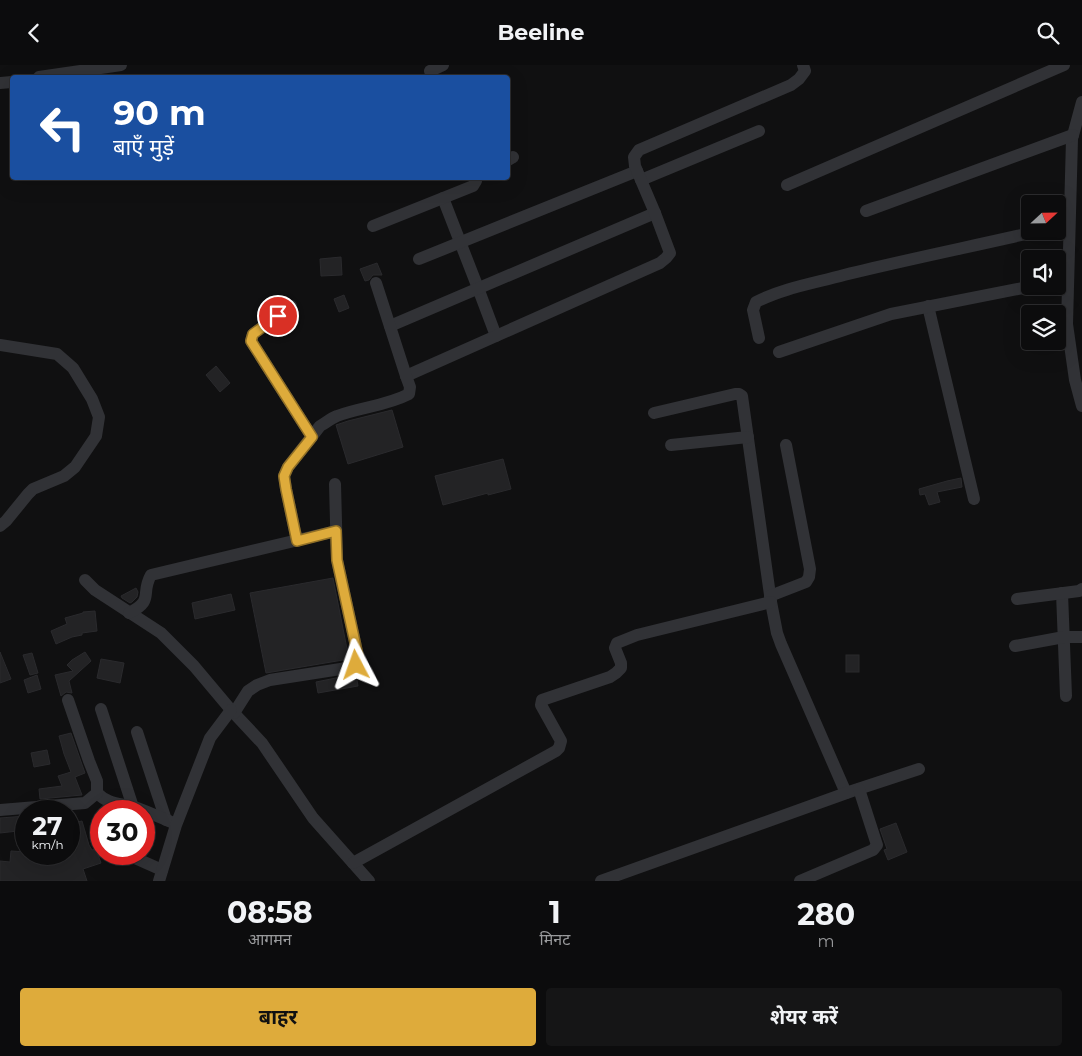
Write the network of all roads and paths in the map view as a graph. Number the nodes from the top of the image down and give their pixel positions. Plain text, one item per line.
1 (121, 65) edge
2 (443, 65) edge
3 (803, 65) edge
4 (1064, 65) edge
5 (430, 71) edge
6 (53, 75) edge
7 (1082, 102) edge
8 (759, 131) dead end
9 (1073, 135) junction
10 (639, 176) junction
11 (476, 180) edge
12 (787, 185) dead end
13 (1066, 197) edge
14 (442, 198) junction
15 (866, 211) dead end
16 (655, 213) junction
17 (373, 226) dead end
18 (1021, 235) edge
19 (460, 243) junction
20 (419, 259) dead end
21 (376, 283) dead end
22 (478, 288) junction
23 (1021, 288) edge
24 (1064, 295) edge
25 (291, 306) dead end
26 (928, 307) junction
27 (390, 326) junction
28 (496, 336) junction
29 (759, 338) dead end
30 (0, 345) edge
31 (779, 352) dead end
32 (406, 376) junction
33 (1082, 406) edge
34 (654, 413) dead end
35 (312, 437) junction
36 (748, 437) junction
37 (671, 445) dead end
38 (786, 445) dead end
39 (335, 484) dead end
40 (974, 499) dead end
41 (0, 526) edge
42 (336, 531) junction
43 (297, 541) junction
44 (85, 580) dead end
45 (1082, 589) edge
46 (1062, 593) junction
47 (770, 599) junction
48 (1017, 599) dead end
49 (130, 613) junction
50 (1064, 637) junction
51 (1082, 637) edge
52 (1015, 646) dead end
53 (1066, 696) dead end
54 (68, 700) dead end
55 (101, 709) dead end
56 (233, 712) junction
57 (137, 732) dead end
58 (919, 769) dead end
59 (859, 789) junction
60 (97, 793) junction
61 (846, 793) junction
62 (106, 800) edge
63 (131, 800) edge
64 (0, 810) edge
65 (155, 816) edge
66 (171, 823) junction
67 (353, 863) junction
68 (144, 865) edge
69 (160, 875) edge
70 (369, 881) edge
71 (601, 881) edge
72 (800, 881) edge

1 - 6 street
2 - 5 street
3 - 10 street
4 - 12 street
7 - 9 street
8 - 10 street
9 - 13 street
9 - 15 street
10 - 16 street
10 - 19 street
11 - 14 street
14 - 17 street
14 - 19 street
16 - 22 street
16 - 28 street
18 - 29 street
19 - 20 street
19 - 22 street
21 - 27 street
22 - 27 street
22 - 28 street
23 - 26 street
24 - 33 street
25 - 35 street
26 - 31 street
26 - 40 street
27 - 32 street
28 - 32 street
30 - 41 street
32 - 35 street
34 - 36 street
35 - 43 street
36 - 37 street
36 - 47 street
38 - 47 street
39 - 42 street
42 - 43 street
42 - 56 street
43 - 49 street
44 - 49 street
45 - 46 street
46 - 48 street
46 - 50 street
47 - 61 street
47 - 67 street
49 - 56 street
50 - 51 street
50 - 52 street
50 - 53 street
54 - 60 street
55 - 63 street
56 - 66 street
56 - 67 street
57 - 66 street
58 - 59 street
59 - 61 street
59 - 72 street
60 - 62 street
60 - 64 street
61 - 71 street
65 - 66 street
66 - 69 street
67 - 70 street
68 - 69 street

